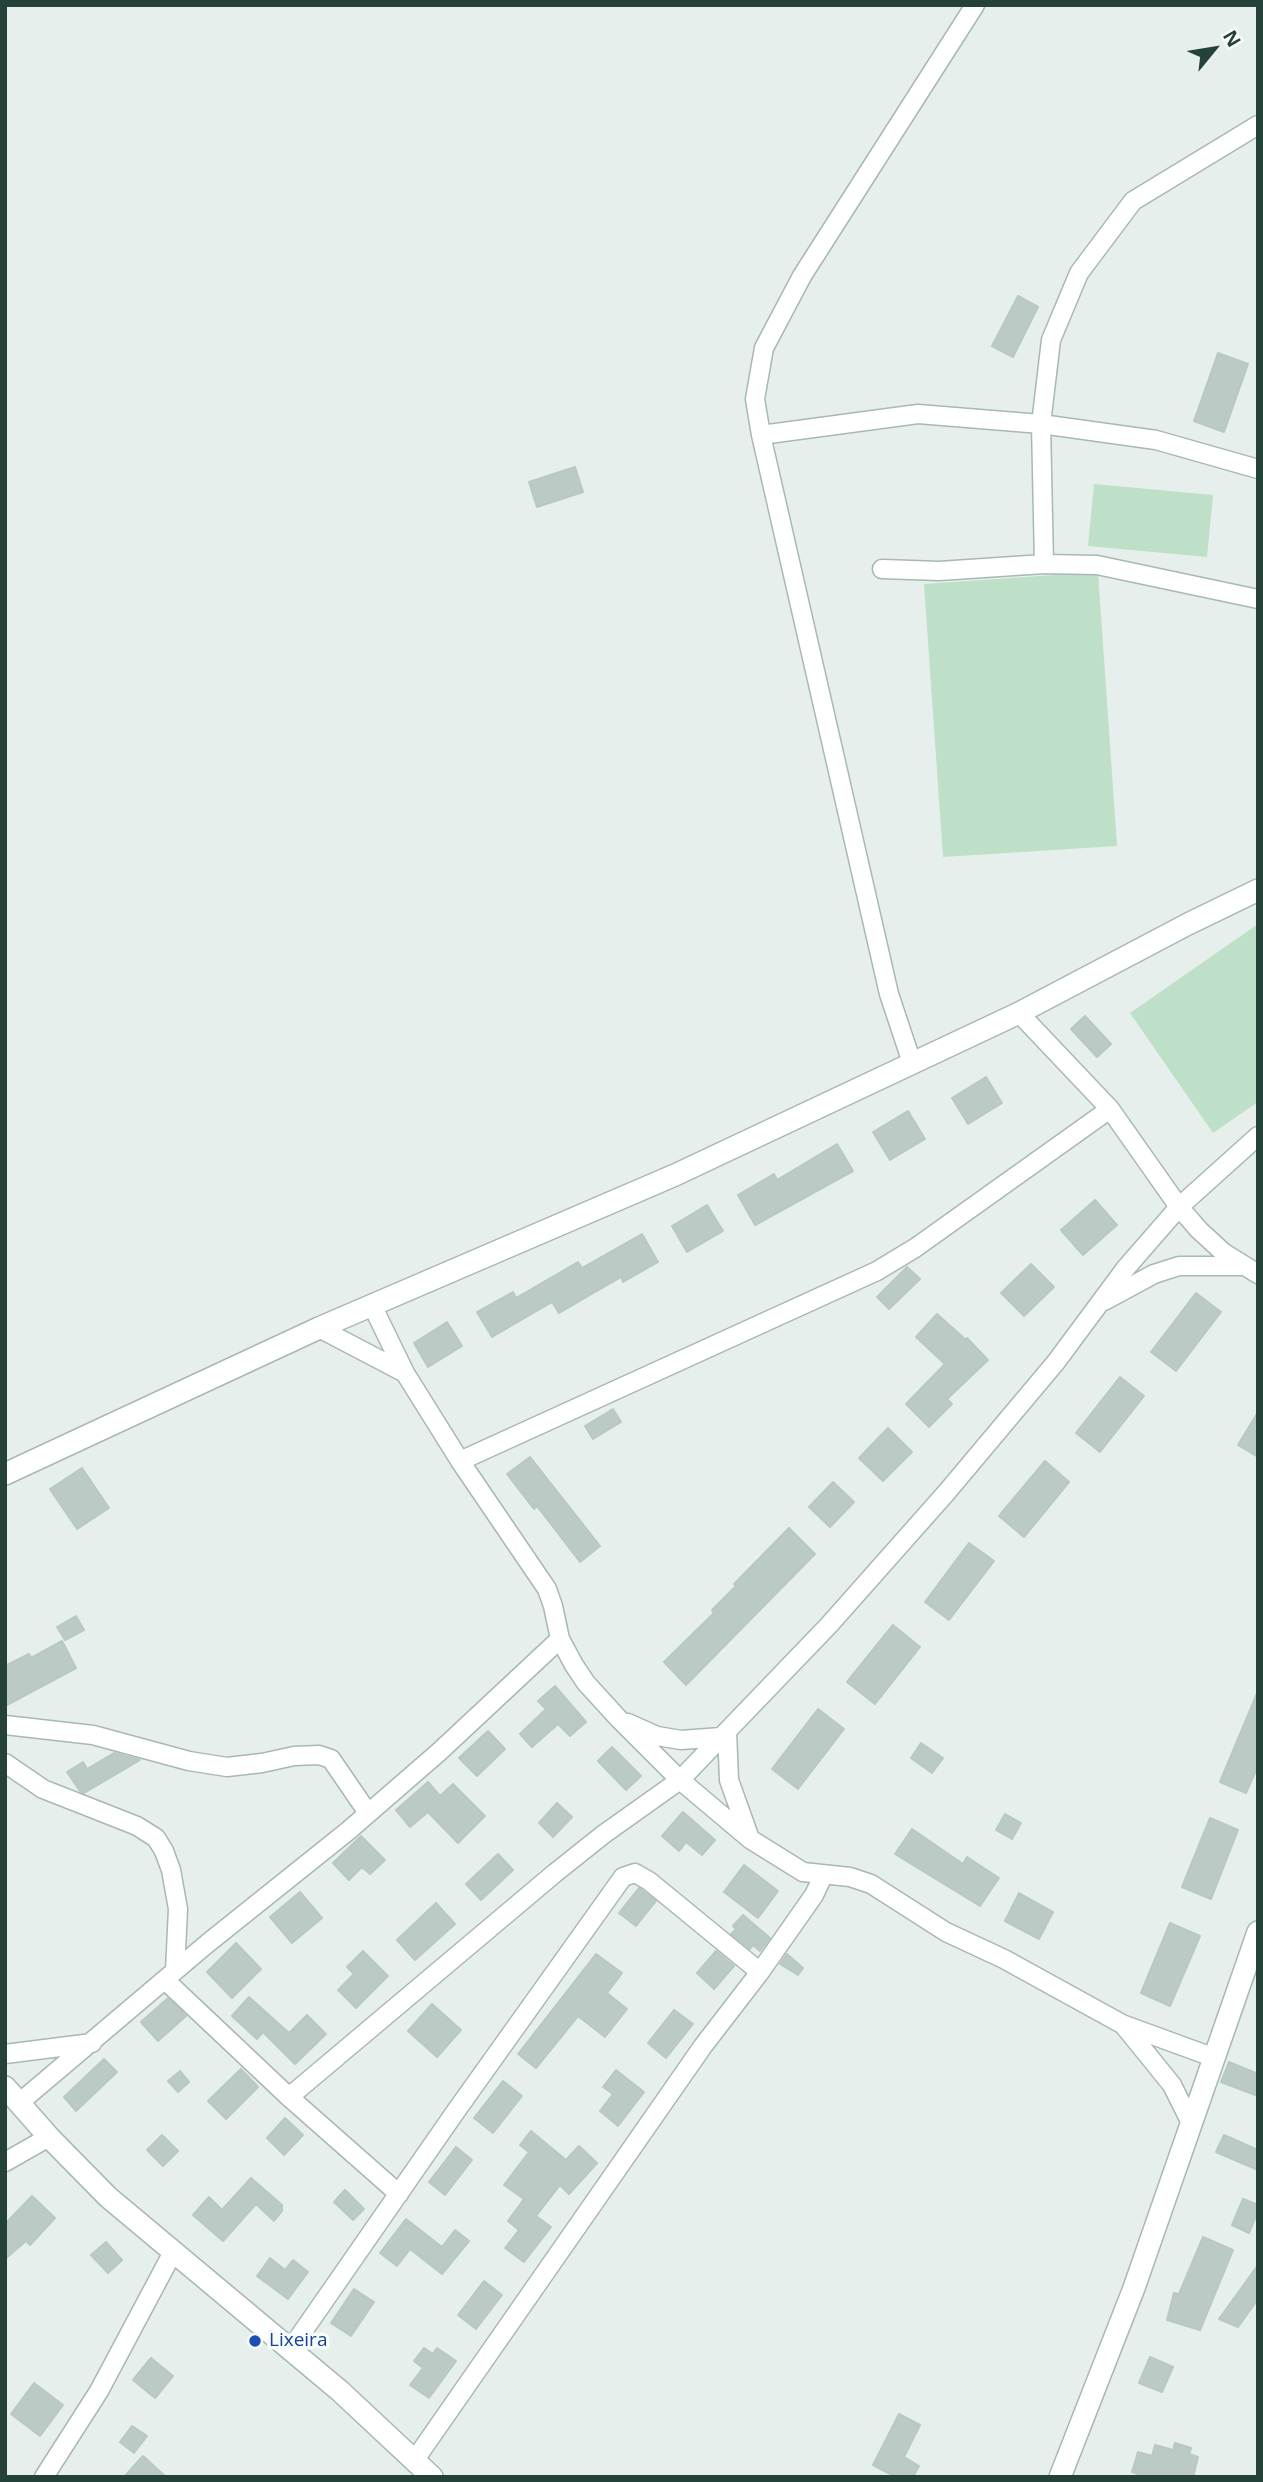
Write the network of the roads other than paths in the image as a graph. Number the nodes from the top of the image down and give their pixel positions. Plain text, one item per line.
1 (975, 5) edge
2 (1258, 125) edge
3 (1041, 424) junction
4 (761, 435) junction
5 (1258, 469) edge
6 (1044, 564) junction
7 (882, 569) dead end
8 (1258, 599) edge
9 (1258, 890) edge
10 (1019, 1013) junction
11 (912, 1063) junction
12 (1110, 1109) junction
13 (1258, 1136) edge
14 (1180, 1207) junction
15 (1252, 1270) edge
16 (1100, 1303) junction
17 (372, 1305) junction
18 (320, 1328) junction
19 (405, 1373) junction
20 (460, 1461) junction
21 (5, 1474) edge
22 (560, 1639) junction
23 (618, 1718) junction
24 (5, 1725) edge
25 (724, 1734) junction
26 (5, 1763) edge
27 (680, 1780) junction
28 (369, 1813) junction
29 (750, 1839) junction
30 (823, 1876) junction
31 (1258, 1932) edge
32 (760, 1972) junction
33 (170, 1975) junction
34 (1122, 2024) junction
35 (92, 2043) junction
36 (5, 2054) edge
37 (1215, 2058) junction
38 (12, 2095) edge
39 (289, 2097) junction
40 (1191, 2123) junction
41 (49, 2137) junction
42 (5, 2162) edge
43 (399, 2194) junction
44 (173, 2252) junction
45 (289, 2350) junction
46 (414, 2461) junction
47 (44, 2477) edge
48 (432, 2477) edge
49 (1060, 2477) edge

1 - 4 street
2 - 3 street
3 - 4 street
3 - 5 street
3 - 6 street
4 - 11 street
6 - 7 street
6 - 8 street
9 - 10 street
10 - 11 street
10 - 12 street
11 - 17 street
12 - 14 street
12 - 20 street
13 - 14 street
14 - 15 street
14 - 16 street
15 - 16 street
16 - 25 street
17 - 18 street
17 - 19 street
18 - 19 street
18 - 21 street
19 - 20 street
20 - 22 street
22 - 23 street
22 - 28 street
23 - 25 street
23 - 27 street
24 - 28 street
25 - 27 street
25 - 29 street
26 - 33 street
27 - 29 street
27 - 39 street
28 - 33 street
29 - 30 street
30 - 32 street
30 - 34 street
31 - 37 street
32 - 43 street
32 - 46 street
33 - 35 street
33 - 39 street
34 - 37 street
34 - 40 street
35 - 36 street
35 - 38 street
37 - 40 street
38 - 41 street
39 - 43 street
40 - 49 street
41 - 42 street
41 - 44 street
43 - 45 street
44 - 45 street
44 - 47 street
45 - 46 street
46 - 48 street

